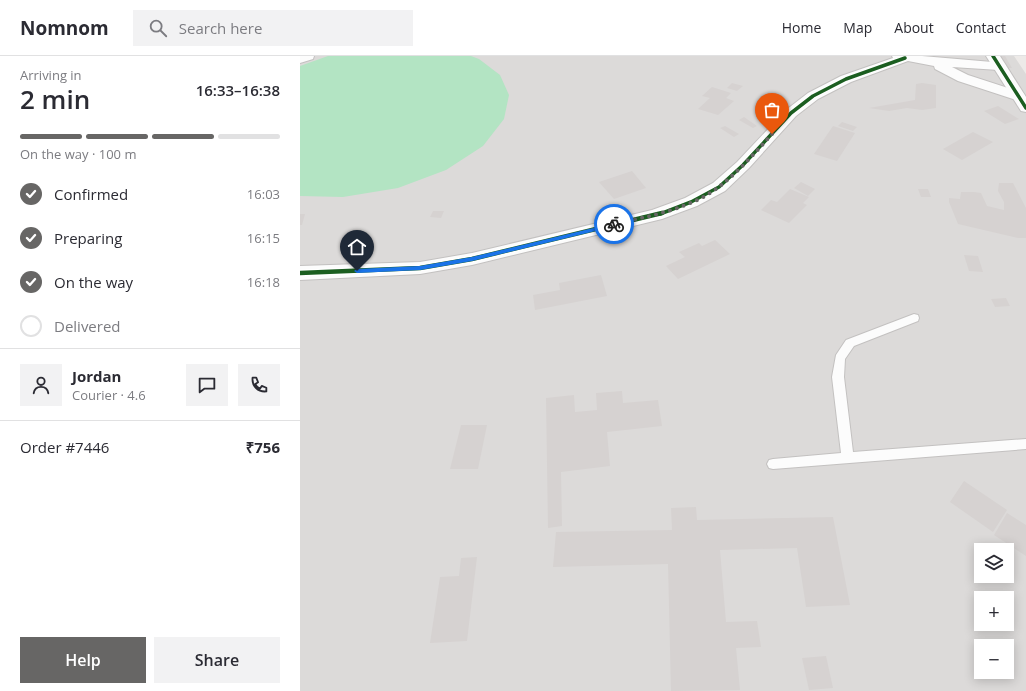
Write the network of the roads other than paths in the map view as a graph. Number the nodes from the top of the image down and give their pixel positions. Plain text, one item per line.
1 (308, 56) edge
2 (902, 57) edge
3 (300, 59) edge
4 (965, 60) edge
5 (996, 61) edge
6 (934, 62) junction
7 (1019, 92) edge
8 (1026, 108) edge
9 (300, 273) edge
10 (914, 318) dead end
11 (1026, 444) edge
12 (848, 458) junction
13 (773, 464) dead end

1 - 3 street
2 - 6 street
2 - 9 street
4 - 5 street
4 - 6 street
5 - 7 street
6 - 7 street
7 - 8 street
10 - 12 lane
11 - 12 lane
12 - 13 lane

